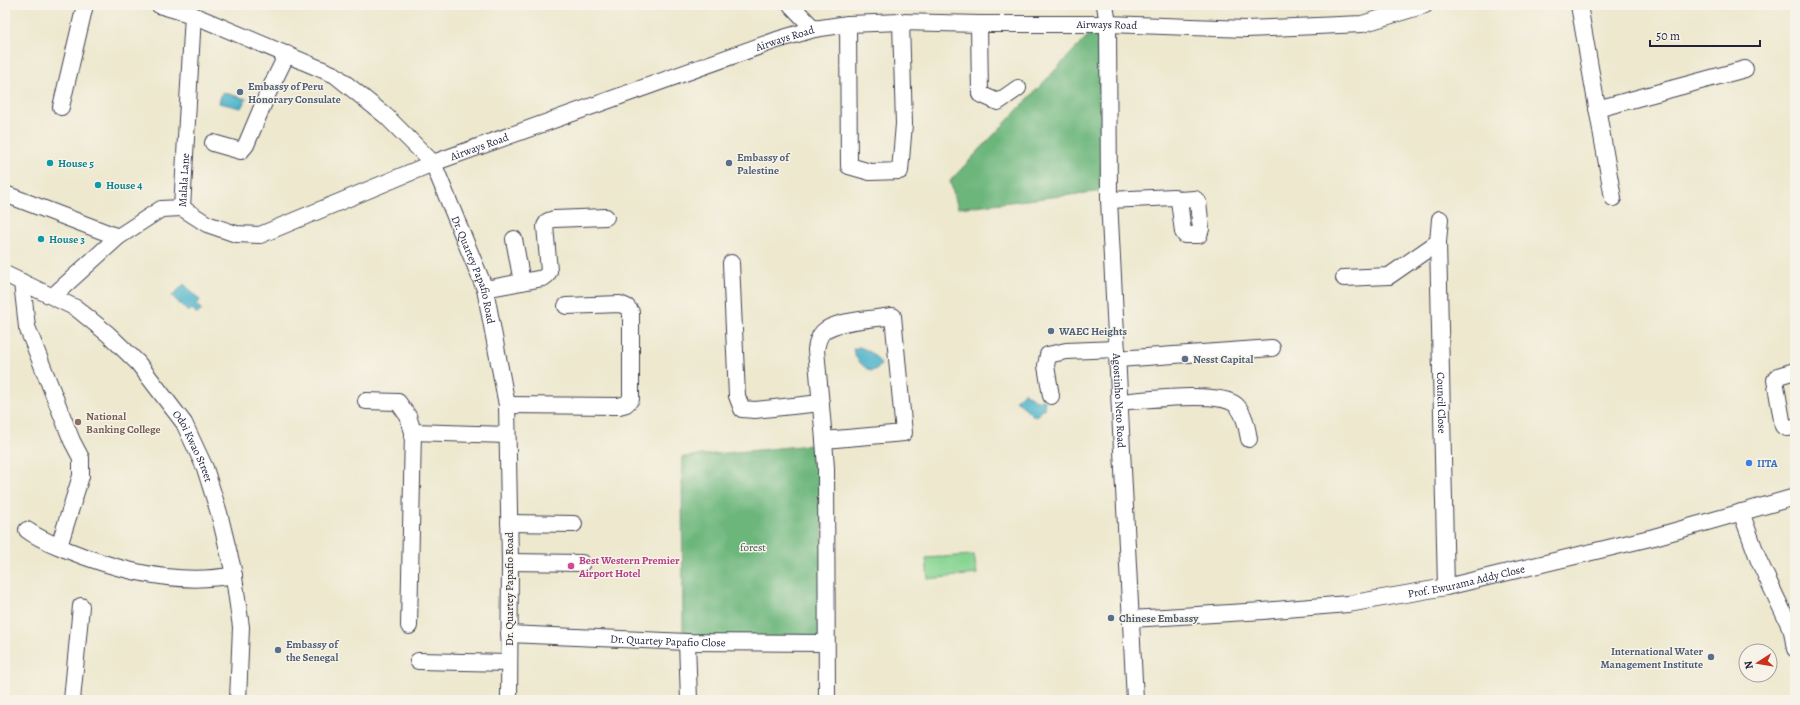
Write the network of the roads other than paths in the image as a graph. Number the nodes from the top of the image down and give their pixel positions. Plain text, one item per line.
1 (85, 5) edge
2 (159, 5) edge
3 (791, 5) edge
4 (1105, 5) edge
5 (1425, 5) edge
6 (1579, 5) edge
7 (194, 15) junction
8 (901, 22) junction
9 (848, 24) junction
10 (979, 24) junction
11 (1108, 24) junction
12 (814, 29) junction
13 (287, 54) junction
14 (1745, 69) dead end
15 (1018, 88) dead end
16 (61, 107) dead end
17 (1598, 109) junction
18 (213, 143) dead end
19 (433, 163) junction
20 (5, 194) edge
21 (1613, 198) dead end
22 (1110, 200) junction
23 (1179, 200) dead end
24 (182, 208) junction
25 (606, 218) dead end
26 (1440, 219) dead end
27 (118, 237) junction
28 (514, 239) dead end
29 (1438, 242) junction
30 (731, 263) dead end
31 (5, 274) edge
32 (1344, 278) dead end
33 (22, 282) junction
34 (522, 282) junction
35 (485, 289) junction
36 (53, 296) junction
37 (566, 306) dead end
38 (1272, 348) dead end
39 (1117, 354) junction
40 (1795, 371) edge
41 (1051, 396) dead end
42 (366, 401) dead end
43 (1120, 402) junction
44 (821, 403) junction
45 (507, 405) junction
46 (1795, 427) edge
47 (413, 432) junction
48 (507, 435) junction
49 (1249, 439) dead end
50 (824, 440) junction
51 (1795, 497) edge
52 (1741, 512) junction
53 (509, 523) junction
54 (574, 524) dead end
55 (27, 530) dead end
56 (59, 546) junction
57 (510, 562) junction
58 (582, 563) dead end
59 (234, 575) junction
60 (1446, 587) junction
61 (81, 606) dead end
62 (1130, 619) junction
63 (409, 626) dead end
64 (509, 634) junction
65 (687, 642) junction
66 (826, 643) junction
67 (1795, 649) edge
68 (418, 661) dead end
69 (509, 664) junction
70 (72, 700) edge
71 (238, 700) edge
72 (509, 700) edge
73 (689, 700) edge
74 (827, 700) edge
75 (1135, 700) edge

1 - 16 street
2 - 7 street, Dr. Quartey Papafio Road
3 - 12 street
4 - 11 street, Agostinho Neto Road
5 - 11 street, Airways Road
6 - 17 street
7 - 13 street, Dr. Quartey Papafio Road
7 - 24 street, Malala Lane
8 - 9 street, Airways Road
8 - 9 street
8 - 10 street, Airways Road
9 - 12 street, Airways Road
10 - 11 street, Airways Road
10 - 15 street
11 - 22 street, Agostinho Neto Road
12 - 19 street, Airways Road
13 - 18 street
13 - 19 street, Dr. Quartey Papafio Road
14 - 17 street
17 - 21 street
19 - 24 street, Airways Road
19 - 35 street, Dr. Quartey Papafio Road
20 - 27 street
22 - 23 street
22 - 39 street, Agostinho Neto Road
24 - 27 street, Malala Lane
25 - 34 street
26 - 29 street, Council Close
27 - 36 street, Malala Lane
28 - 34 street
29 - 32 street
29 - 60 street, Council Close
30 - 44 street
31 - 33 street, Odoi Kwao Street
33 - 36 street, Odoi Kwao Street
33 - 56 street
34 - 35 street
35 - 45 street, Dr. Quartey Papafio Road
36 - 59 street, Odoi Kwao Street
37 - 45 street
38 - 39 street
39 - 41 street
39 - 43 street, Agostinho Neto Road
40 - 46 street
42 - 47 street
43 - 49 street
43 - 62 street, Agostinho Neto Road
44 - 50 street
44 - 50 street
45 - 48 street, Dr. Quartey Papafio Road
47 - 48 street
47 - 63 street
48 - 53 street, Dr. Quartey Papafio Road
50 - 66 street
51 - 52 street, Prof. Ewurama Addy Close
52 - 60 street, Prof. Ewurama Addy Close
52 - 67 street
53 - 54 street
53 - 57 street, Dr. Quartey Papafio Road
55 - 56 street
56 - 59 street
57 - 58 street
57 - 64 street, Dr. Quartey Papafio Road
59 - 71 street, Odoi Kwao Street
60 - 62 street, Prof. Ewurama Addy Close
61 - 70 street
62 - 75 street, Agostinho Neto Road
64 - 65 street, Dr. Quartey Papafio Close
64 - 69 street, Dr. Quartey Papafio Road
65 - 66 street, Dr. Quartey Papafio Close
65 - 73 street
66 - 74 street
68 - 69 street
69 - 72 street, Dr. Quartey Papafio Road

